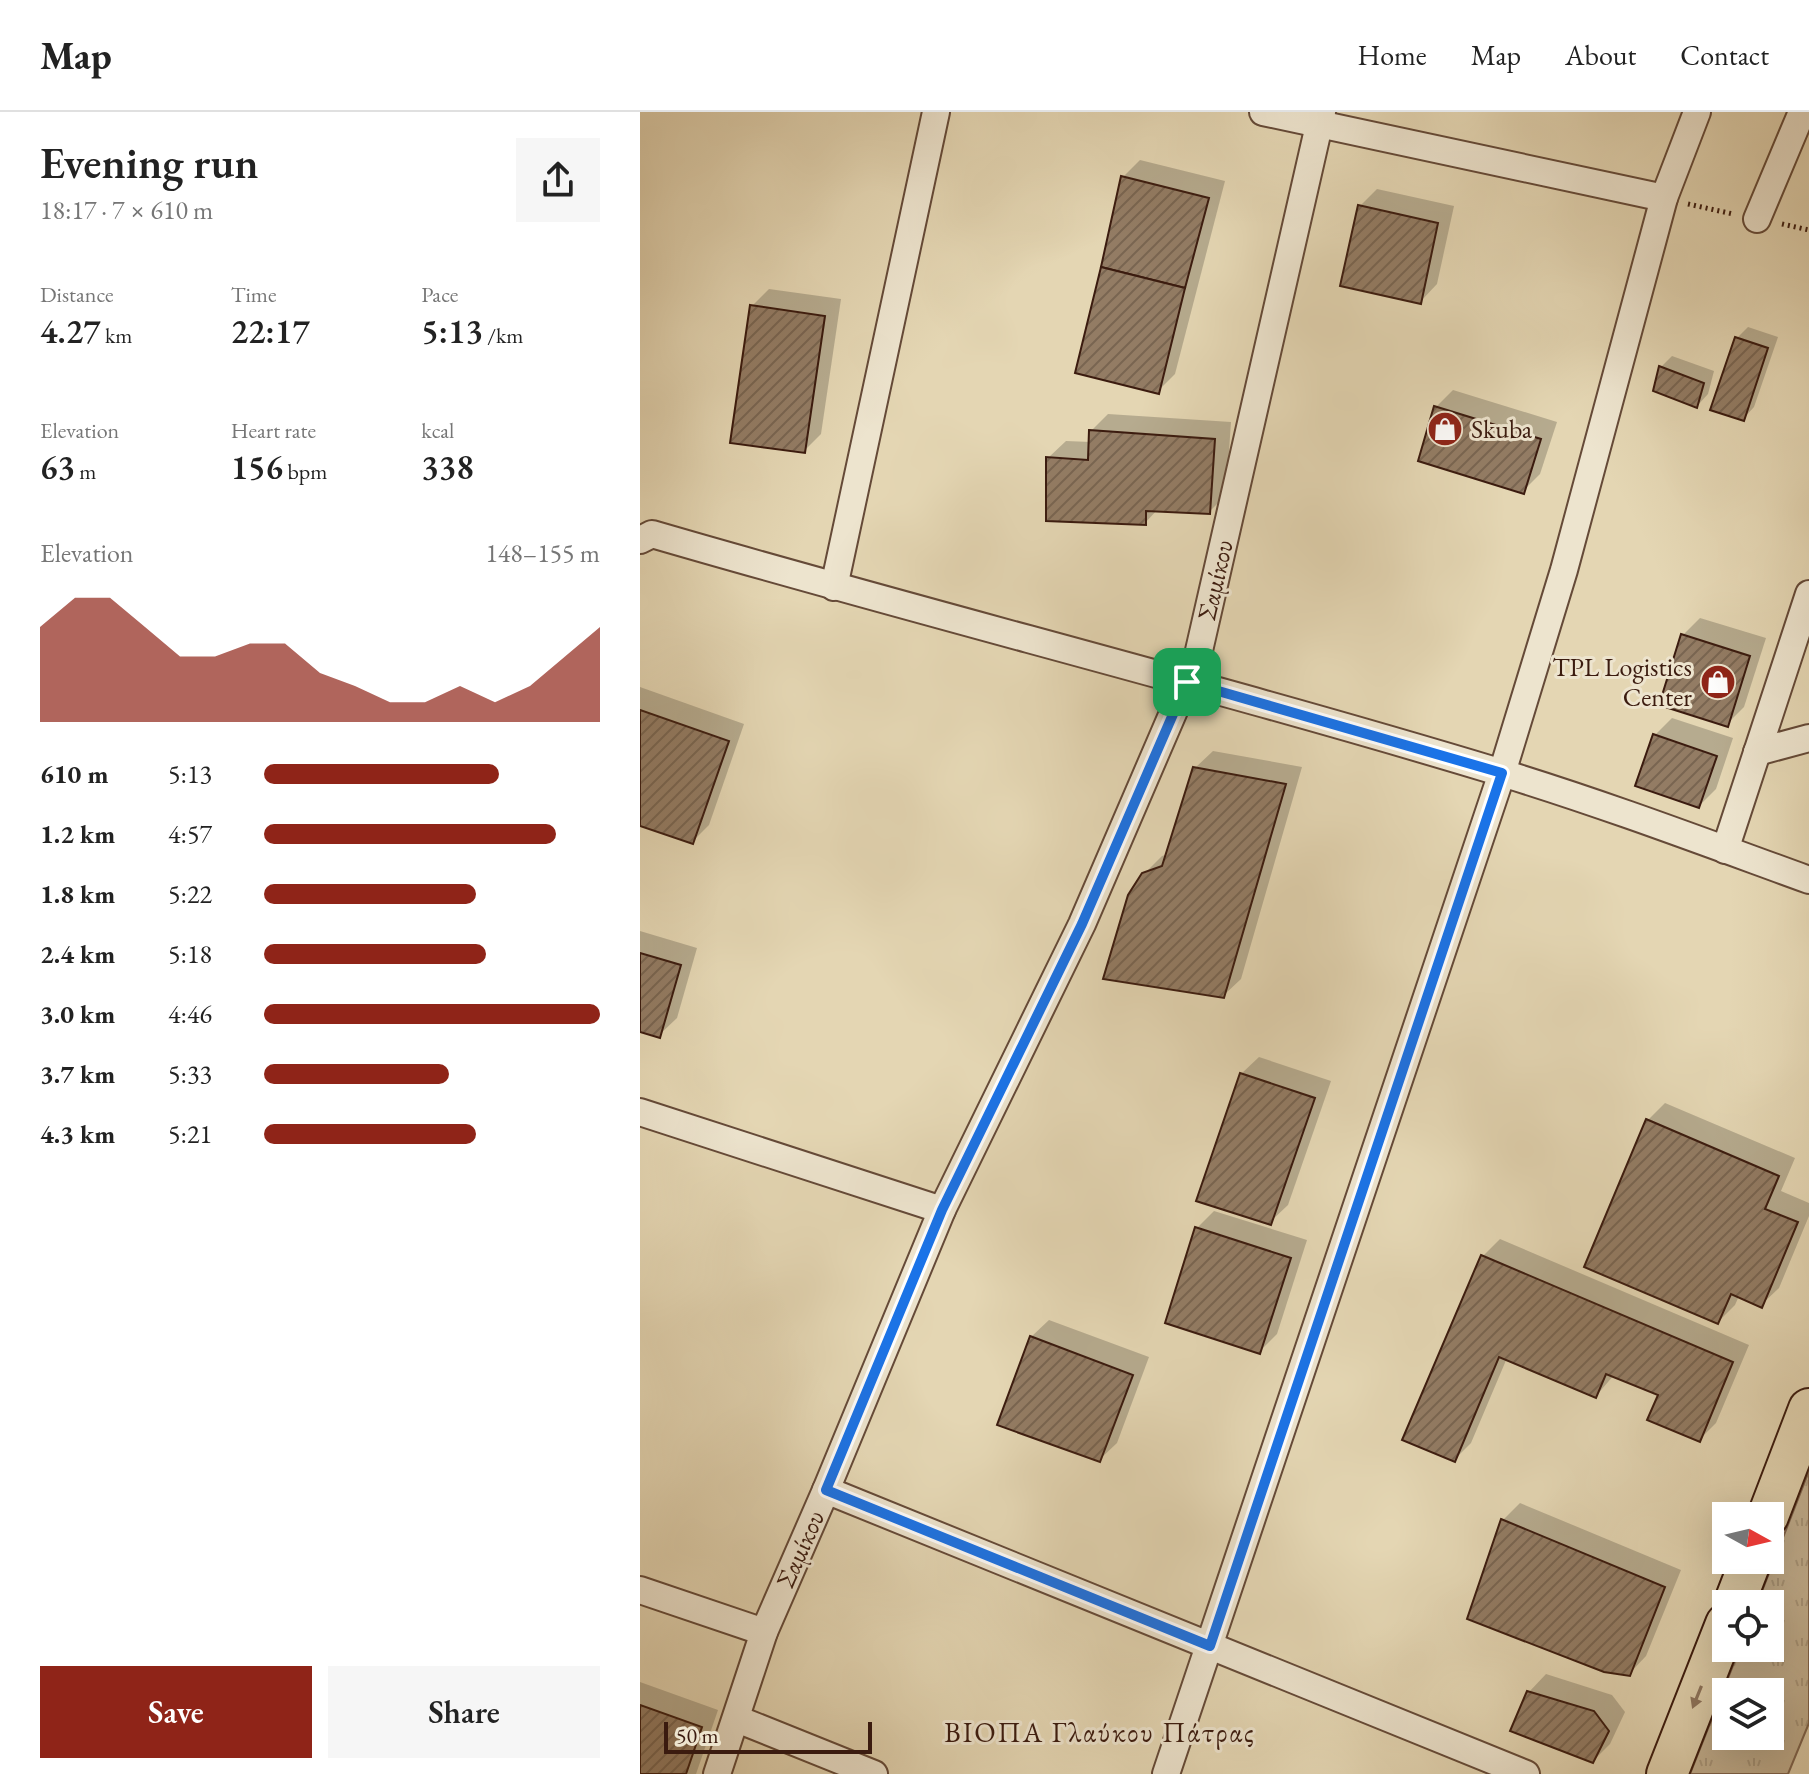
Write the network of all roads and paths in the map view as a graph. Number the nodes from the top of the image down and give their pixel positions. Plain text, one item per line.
1 (936, 112) edge
2 (1263, 112) edge
3 (1697, 112) edge
4 (1802, 112) edge
5 (1321, 118) edge
6 (1664, 198) junction
7 (1757, 219) dead end
8 (640, 540) edge
9 (834, 587) junction
10 (1809, 594) edge
11 (1187, 682) junction
12 (1809, 738) edge
13 (1757, 752) junction
14 (1502, 773) junction
15 (1725, 850) junction
16 (1809, 880) edge
17 (640, 1112) edge
18 (942, 1210) junction
19 (1809, 1409) edge
20 (826, 1490) junction
21 (1773, 1502) edge
22 (640, 1590) edge
23 (764, 1632) junction
24 (1210, 1646) junction
25 (1712, 1660) edge
26 (737, 1719) junction
27 (717, 1774) edge
28 (874, 1774) edge
29 (1166, 1774) edge
30 (1526, 1774) edge
31 (1667, 1774) edge

1 - 9 street
2 - 5 street
3 - 6 street
4 - 7 street
5 - 6 street
5 - 11 street, Σαμίκου
6 - 14 street
8 - 9 street
9 - 11 street
10 - 13 street
11 - 14 street
11 - 18 street, Σαμίκου
12 - 13 street
13 - 15 street
14 - 15 street
14 - 24 street
15 - 16 street
17 - 18 street
18 - 20 street, Σαμίκου
19 - 21 main road
20 - 23 street, Σαμίκου
20 - 24 street
22 - 23 street
23 - 26 street, Σαμίκου
24 - 29 street
24 - 30 street
25 -> 31 main road
26 - 27 street, Σαμίκου
26 - 28 street

